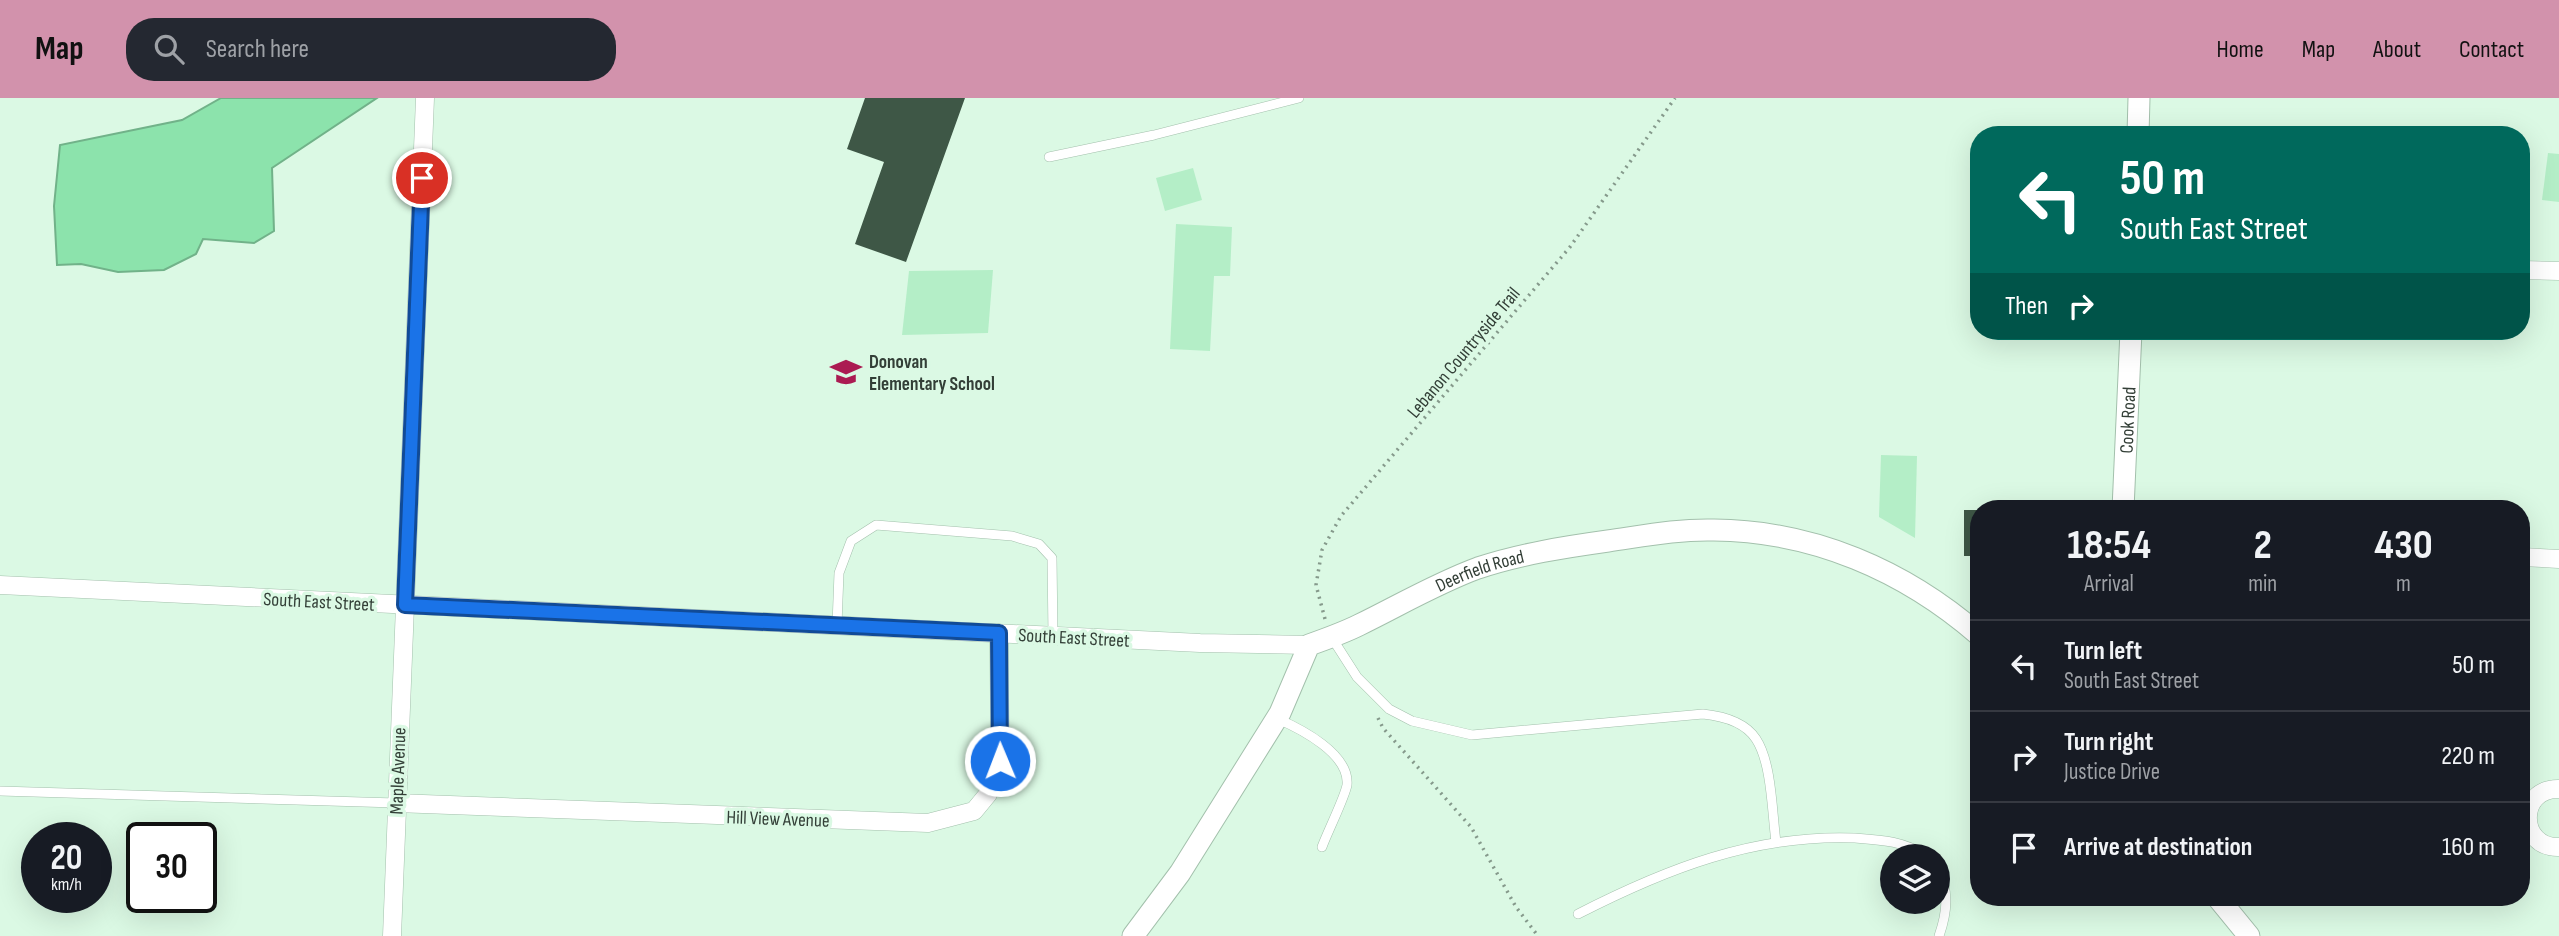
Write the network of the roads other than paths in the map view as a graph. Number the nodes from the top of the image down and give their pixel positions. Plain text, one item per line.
1 (425, 98) edge
2 (1299, 98) edge
3 (2140, 98) edge
4 (2138, 126) edge
5 (1049, 157) dead end
6 (2530, 270) edge
7 (2559, 271) edge
8 (2131, 340) edge
9 (2123, 500) edge
10 (2530, 557) edge
11 (2559, 559) edge
12 (0, 585) edge
13 (405, 605) junction
14 (837, 625) junction
15 (1970, 628) edge
16 (999, 633) junction
17 (1053, 636) junction
18 (1331, 637) junction
19 (1309, 645) junction
20 (1277, 718) junction
21 (2559, 789) edge
22 (0, 791) edge
23 (396, 803) junction
24 (2530, 806) edge
25 (2530, 829) edge
26 (1776, 842) junction
27 (1903, 844) edge
28 (1322, 847) dead end
29 (2559, 847) edge
30 (2225, 906) edge
31 (1578, 914) dead end
32 (1944, 914) edge
33 (391, 936) edge
34 (1133, 936) edge
35 (1939, 936) edge
36 (2249, 936) edge

1 - 13 street, Maple Avenue
2 - 5 lane
3 - 4 street
6 - 7 street
8 - 9 street, Cook Road
10 - 11 street
12 - 13 street, South East Street
13 - 14 street, South East Street
13 - 23 street, Maple Avenue
14 - 16 street, South East Street
14 - 17 lane
15 - 18 street, Deerfield Road
16 - 17 street, South East Street
16 - 23 street, Hill View Avenue
17 - 19 street, South East Street
18 - 19 street, Deerfield Road
18 - 26 lane
19 - 20 street
20 - 28 lane
20 - 34 street
21 - 24 street
22 - 23 lane
23 - 33 street, Maple Avenue
25 - 29 street
26 - 27 lane
26 - 31 lane
30 - 36 street
32 - 35 lane

